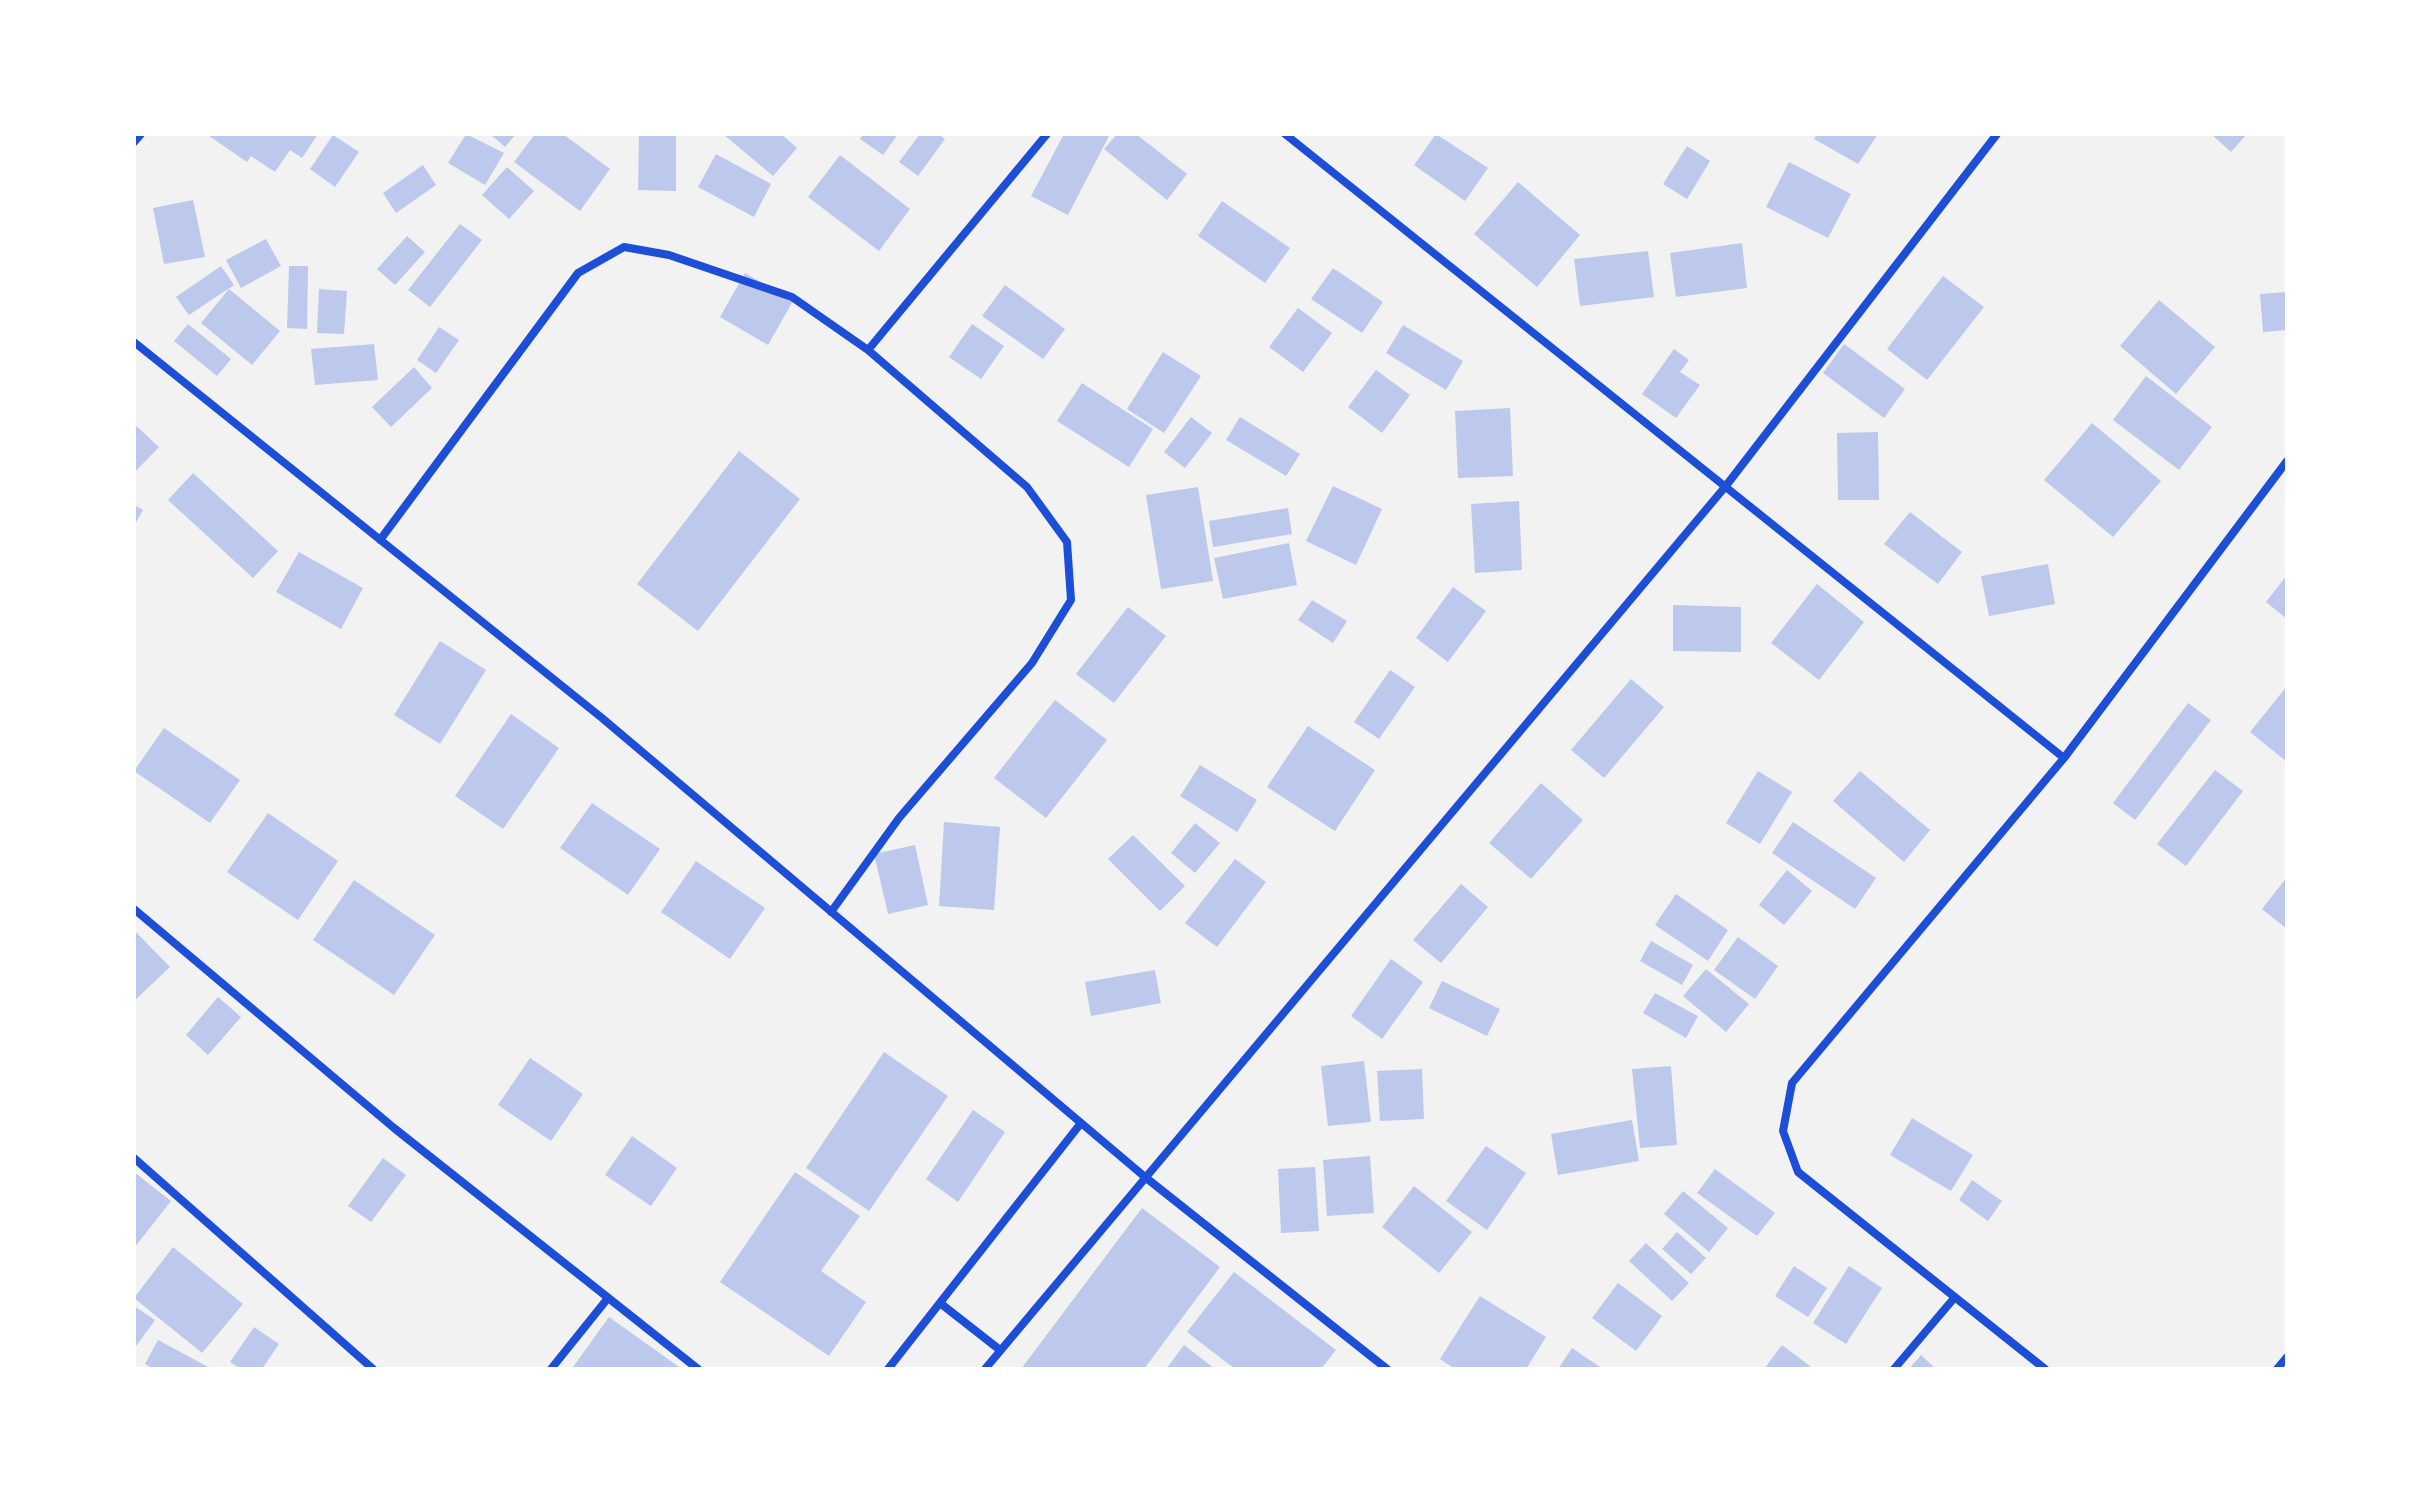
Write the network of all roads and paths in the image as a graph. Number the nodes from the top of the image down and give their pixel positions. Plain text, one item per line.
1 (141, 134) edge
2 (1047, 134) edge
3 (1285, 134) edge
4 (1997, 134) edge
5 (134, 142) edge
6 (134, 342) edge
7 (868, 350) junction
8 (2287, 461) edge
9 (1725, 487) junction
10 (380, 540) junction
11 (2064, 758) junction
12 (134, 909) edge
13 (831, 912) junction
14 (1081, 1123) junction
15 (134, 1158) edge
16 (1145, 1177) junction
17 (1955, 1297) junction
18 (608, 1298) junction
19 (940, 1303) junction
20 (1000, 1350) junction
21 (2287, 1357) edge
22 (373, 1369) edge
23 (551, 1369) edge
24 (698, 1369) edge
25 (888, 1369) edge
26 (985, 1369) edge
27 (1387, 1369) edge
28 (1894, 1369) edge
29 (2045, 1369) edge
30 (2277, 1369) edge

1 - 5 street
2 - 7 street
3 - 9 street
4 - 9 street
6 - 10 street
7 - 10 street
7 - 13 street
8 - 11 street
9 - 11 street
9 - 16 street
10 - 13 street
11 - 17 street
12 - 18 street
13 - 14 street
14 - 16 street
14 - 19 street
15 - 22 street
16 - 20 street
16 - 27 street
17 - 28 street
17 - 29 street
18 - 23 street
18 - 24 street
19 - 20 street
19 - 25 street
20 - 26 street
21 - 30 street

